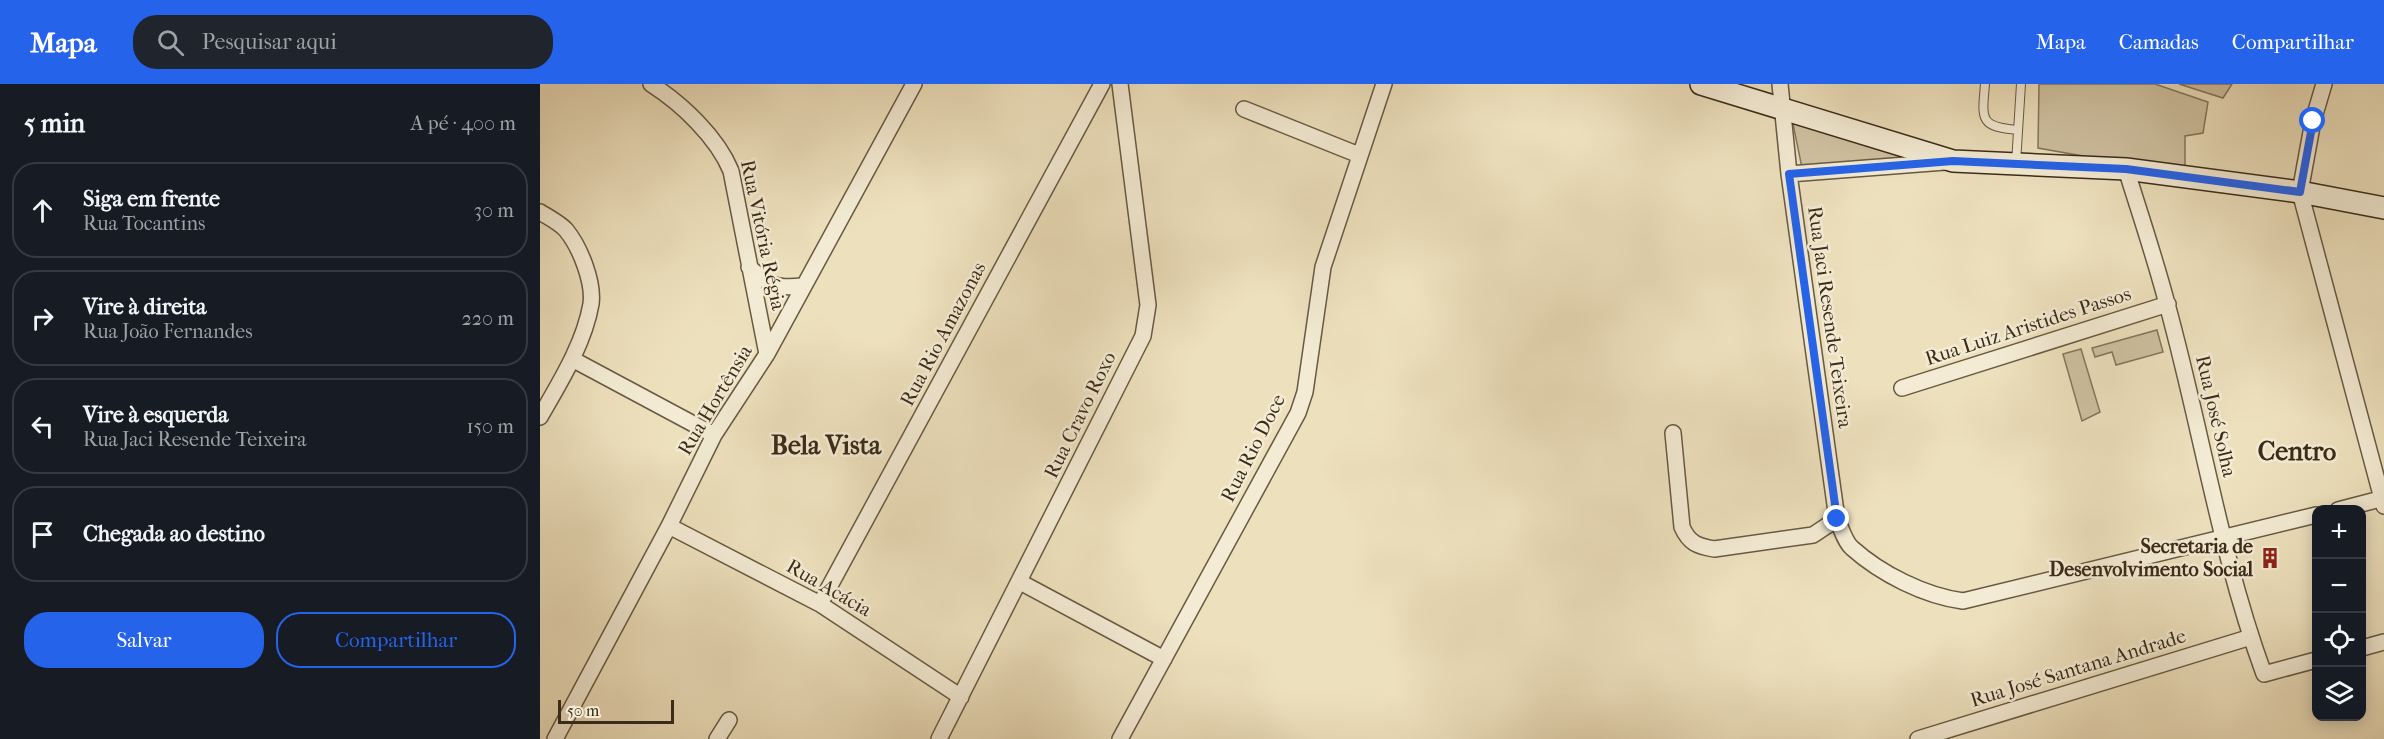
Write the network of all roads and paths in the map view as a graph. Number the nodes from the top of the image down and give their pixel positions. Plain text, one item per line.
1 (651, 84) edge
2 (914, 84) edge
3 (1102, 84) edge
4 (1120, 84) edge
5 (1384, 84) edge
6 (1701, 84) edge
7 (1780, 84) edge
8 (1985, 84) edge
9 (2021, 84) edge
10 (2324, 84) edge
11 (1784, 108) junction
12 (1244, 109) dead end
13 (2018, 130) junction
14 (1359, 155) junction
15 (1953, 161) junction
16 (2016, 165) junction
17 (2126, 169) junction
18 (1789, 174) junction
19 (2300, 192) junction
20 (2384, 208) edge
21 (540, 212) edge
22 (749, 267) junction
23 (802, 286) junction
24 (2168, 304) junction
25 (767, 354) junction
26 (572, 359) junction
27 (1902, 388) dead end
28 (540, 417) edge
29 (1673, 433) dead end
30 (714, 435) junction
31 (2383, 501) edge
32 (2363, 505) edge
33 (2312, 516) edge
34 (1837, 519) junction
35 (669, 526) junction
36 (2223, 538) junction
37 (1020, 582) junction
38 (820, 604) junction
39 (2250, 637) junction
40 (2384, 642) edge
41 (2366, 647) edge
42 (1164, 659) junction
43 (2312, 661) edge
44 (961, 697) junction
45 (729, 720) dead end
46 (555, 739) edge
47 (717, 739) edge
48 (939, 739) edge
49 (1120, 739) edge
50 (1918, 739) edge

1 - 22 street, Rua Vitória Régia
2 - 23 street, Rua Hortênsia
3 - 38 street, Rua Rio Amazonas
4 - 37 street, Rua Cravo Roxo
5 - 14 street, Rua Rio Doce
6 - 11 street
7 - 11 street, Rua Jaci Resende Teixeira
8 - 13 lane
9 - 13 lane
10 - 19 street
11 - 15 street
11 - 18 street, Rua Jaci Resende Teixeira
12 - 14 street
13 - 16 lane
14 - 42 street, Rua Rio Doce
15 - 16 street
15 - 18 street
16 - 17 street
17 - 19 street
17 - 24 street, Rua José Solha
18 - 34 street, Rua Jaci Resende Teixeira
19 - 20 street
19 - 31 street
21 - 26 street
22 - 23 street
22 - 25 street, Rua Vitória Régia
23 - 25 street, Rua Hortênsia
24 - 27 street, Rua Luiz Aristides Passos
24 - 36 street, Rua José Solha
25 - 30 street, Rua Hortênsia
26 - 28 street
26 - 30 street
29 - 34 street
30 - 35 street, Rua Hortênsia
31 - 32 street
33 - 36 street, Rua Jaci Resende Teixeira
34 - 36 street, Rua Jaci Resende Teixeira
35 - 38 street, Rua Acácia
35 - 46 street, Rua Hortênsia
36 - 39 street, Rua José Solha
37 - 42 street
37 - 44 street, Rua Cravo Roxo
38 - 44 street, Rua Acácia
39 - 43 street, Rua José Solha
39 - 50 street, Rua José Santana Andrade
40 - 41 street
42 - 49 street, Rua Rio Doce
44 - 48 street, Rua Cravo Roxo
45 - 47 street

